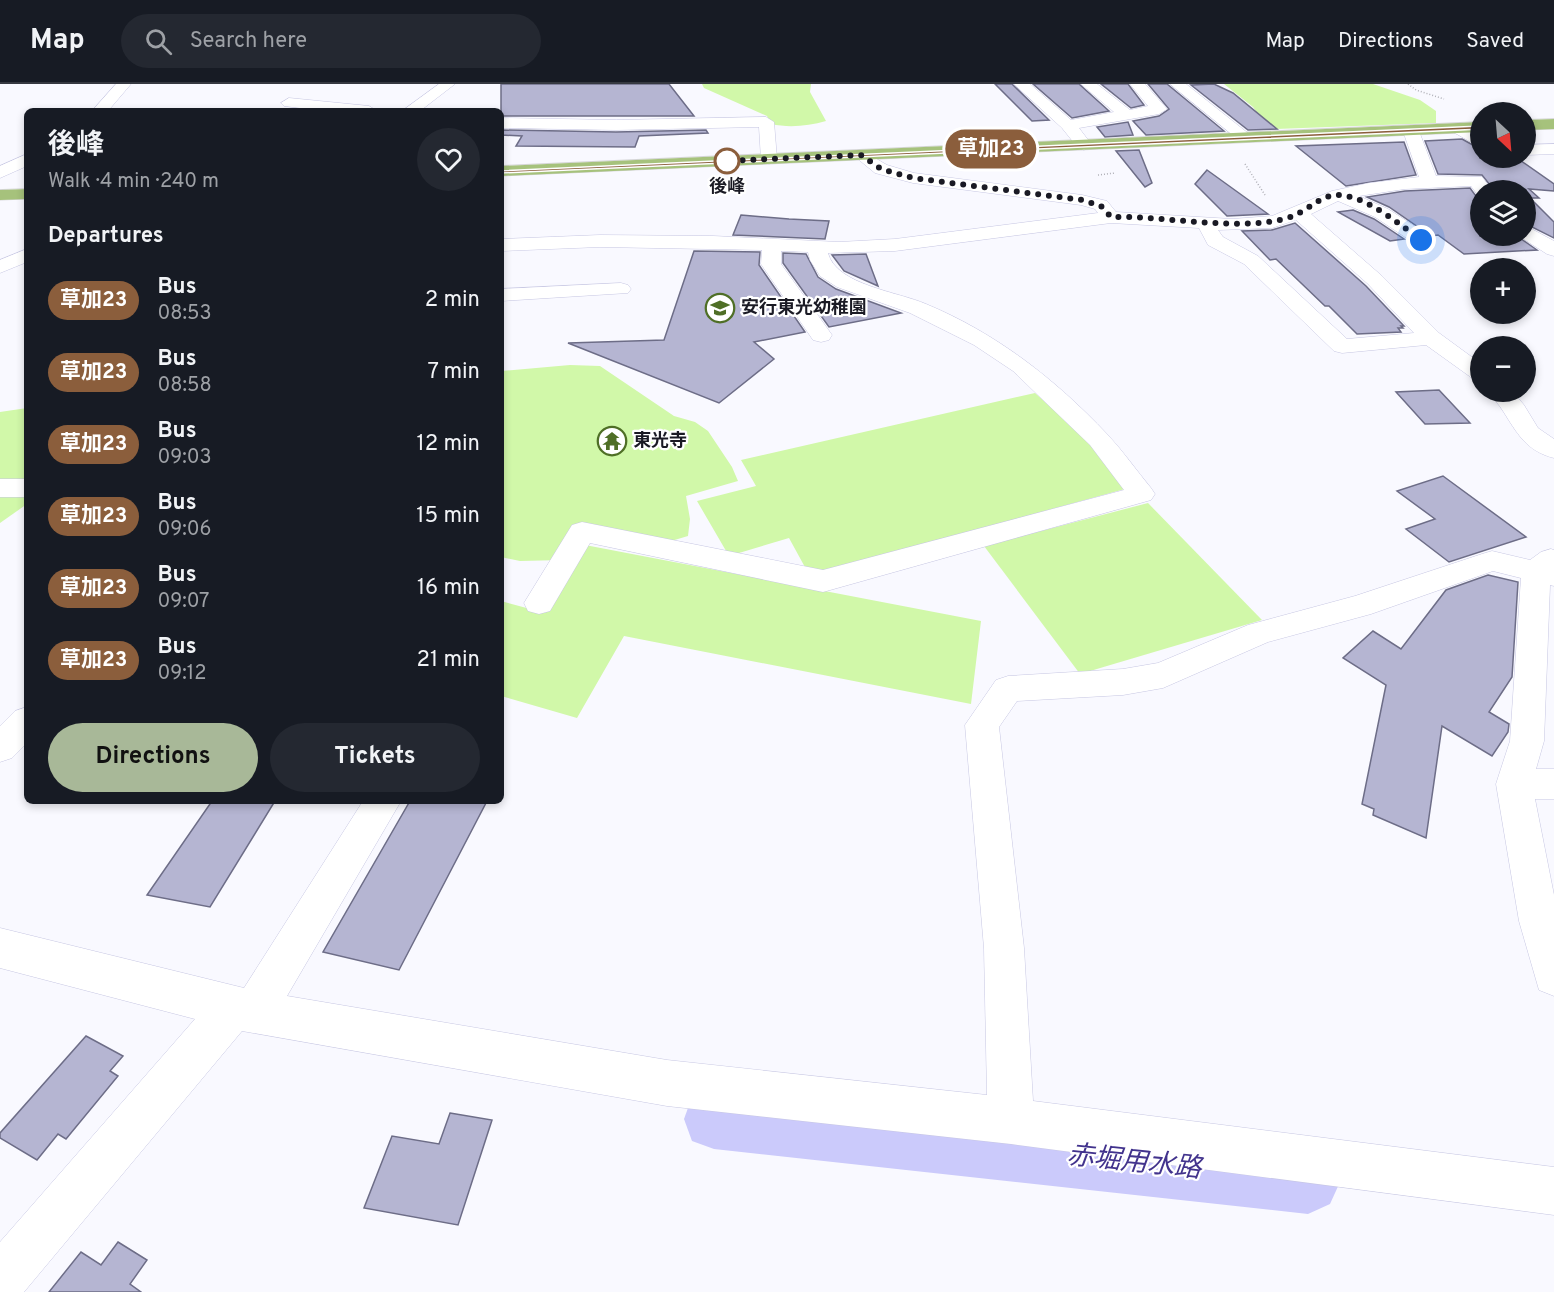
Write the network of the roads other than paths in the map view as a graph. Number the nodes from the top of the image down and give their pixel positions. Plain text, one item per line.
1 (124, 84) edge
2 (446, 84) edge
3 (1021, 84) edge
4 (1088, 84) edge
5 (1137, 84) edge
6 (1177, 84) edge
7 (300, 91) dead end
8 (282, 107) edge
9 (103, 108) edge
10 (304, 108) edge
11 (414, 108) edge
12 (1127, 115) junction
13 (504, 123) edge
14 (1554, 123) edge
15 (1536, 124) edge
16 (1068, 125) junction
17 (1470, 128) edge
18 (1459, 129) junction
19 (1411, 130) junction
20 (1470, 136) edge
21 (1246, 138) junction
22 (1084, 146) junction
23 (1554, 149) edge
24 (1536, 150) edge
25 (861, 155) junction
26 (769, 159) junction
27 (24, 161) edge
28 (504, 171) edge
29 (0, 173) edge
30 (1429, 181) junction
31 (1470, 181) edge
32 (24, 194) edge
33 (0, 195) edge
34 (1336, 195) junction
35 (1129, 200) dead end
36 (1105, 207) junction
37 (1299, 213) junction
38 (1206, 224) junction
39 (1536, 238) edge
40 (1421, 240) dead end
41 (504, 245) edge
42 (773, 246) junction
43 (817, 248) junction
44 (1554, 250) edge
45 (24, 256) edge
46 (0, 267) edge
47 (621, 289) dead end
48 (504, 295) edge
49 (821, 335) dead end
50 (1431, 338) junction
51 (1470, 367) edge
52 (1509, 402) edge
53 (1554, 450) edge
54 (0, 488) edge
55 (24, 488) edge
56 (1548, 568) edge
57 (539, 603) dead end
58 (1543, 639) edge
59 (24, 724) edge
60 (0, 748) edge
61 (1514, 784) junction
62 (1554, 784) edge
63 (381, 804) edge
64 (0, 948) edge
65 (1554, 975) edge
66 (244, 1010) junction
67 (1011, 1121) junction
68 (1554, 1191) edge
69 (0, 1281) edge

1 - 9 street
2 - 11 street
3 - 16 street
4 - 12 street
5 - 12 street
6 - 21 street
7 - 8 street
8 - 10 street
12 - 16 street
13 - 26 street
14 - 15 main road
16 - 22 street
17 - 18 main road
18 - 19 main road
18 - 20 street
19 - 21 main road
19 - 30 street
21 - 22 main road
22 - 25 main road
23 - 24 street
25 - 26 main road
25 - 36 street
26 - 28 main road
27 - 29 street
30 - 31 street
30 - 34 street
32 - 33 main road
34 - 37 street
34 - 40 street
35 - 36 street
36 - 38 street
36 - 43 street
37 - 38 street
37 - 50 street
38 - 50 street
39 - 44 street
41 - 42 street
42 - 43 street
42 - 49 street
43 - 57 street
45 - 46 street
47 - 48 street
50 - 51 street
52 - 53 street
54 - 55 street
56 - 58 street
56 - 67 street
58 - 61 street
59 - 60 street
61 - 62 street
61 - 65 street
63 - 66 street
64 - 66 street
66 - 67 street
66 - 69 street
67 - 68 street

